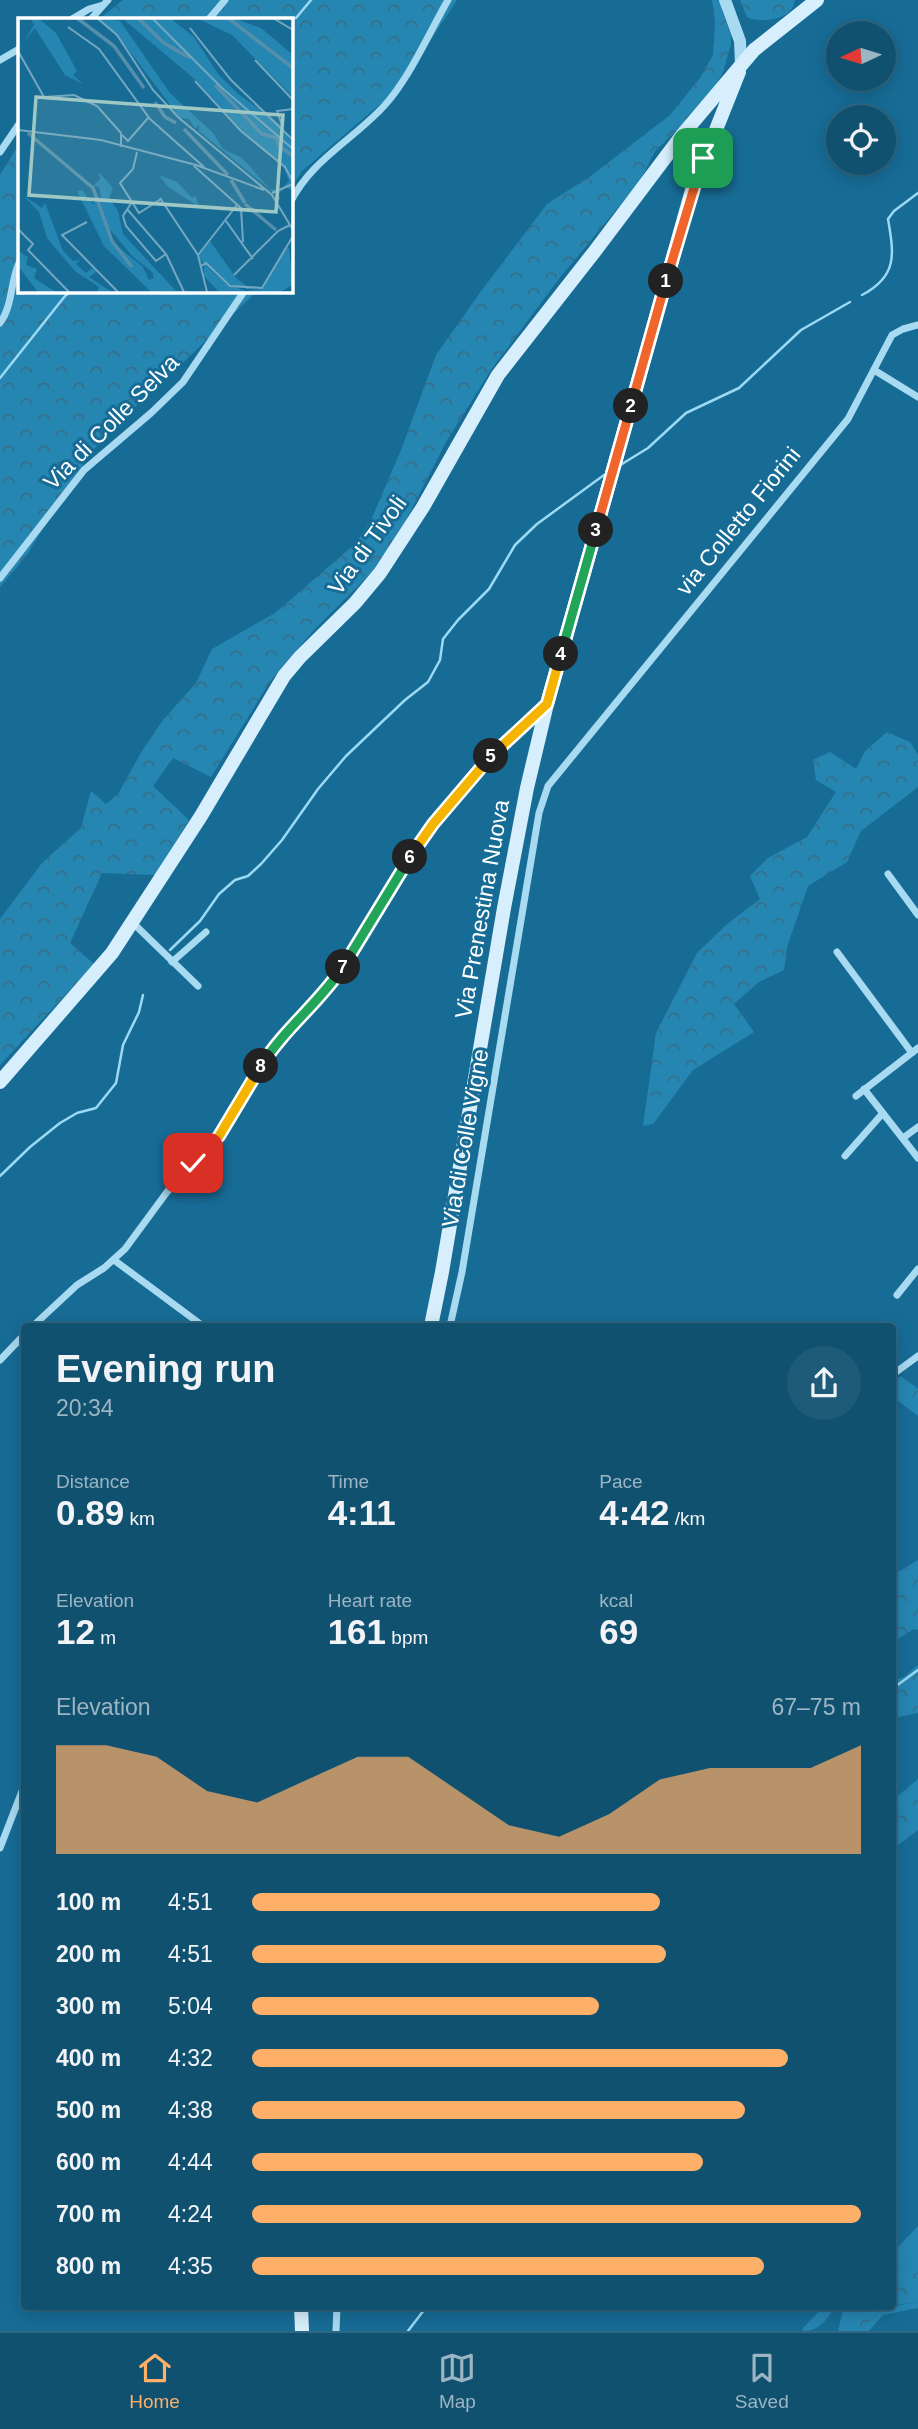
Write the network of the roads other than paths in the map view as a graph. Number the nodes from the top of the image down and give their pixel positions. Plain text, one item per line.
1 (225, 0) edge
2 (448, 0) edge
3 (725, 0) edge
4 (817, 0) edge
5 (106, 2) edge
6 (804, 6) edge
7 (74, 18) edge
8 (93, 18) edge
9 (210, 18) edge
10 (18, 50) edge
11 (0, 60) edge
12 (741, 64) junction
13 (18, 125) edge
14 (0, 152) edge
15 (292, 199) edge
16 (18, 266) edge
17 (244, 292) edge
18 (0, 323) edge
19 (918, 325) edge
20 (874, 370) junction
21 (918, 397) edge
22 (0, 578) edge
23 (623, 691) joint
24 (547, 704) junction
25 (888, 874) dead end
26 (918, 915) edge
27 (132, 923) junction
28 (206, 932) dead end
29 (837, 952) dead end
30 (172, 962) junction
31 (198, 986) dead end
32 (915, 1050) edge
33 (0, 1082) edge
34 (864, 1089) junction
35 (856, 1096) dead end
36 (883, 1113) junction
37 (918, 1127) edge
38 (902, 1138) junction
39 (845, 1156) dead end
40 (918, 1158) edge
41 (114, 1260) junction
42 (918, 1269) edge
43 (897, 1295) dead end
44 (36, 1323) edge
45 (199, 1323) edge
46 (432, 1323) edge
47 (451, 1323) edge
48 (21, 1338) edge
49 (917, 1359) edge
50 (0, 1360) edge
51 (896, 1372) edge
52 (21, 1794) edge
53 (0, 1848) edge
54 (301, 2310) edge
55 (337, 2310) edge
56 (302, 2331) edge
57 (337, 2331) edge

1 - 9 street
2 - 15 street
3 - 12 street
4 - 6 main road, Via di Tivoli
5 - 7 street
5 - 8 street
6 - 12 main road, Via di Tivoli
10 - 11 street
12 - 24 main road, Via Prenestina Nuova
12 - 27 main road, Via di Tivoli
13 - 14 street
16 - 18 street
17 - 22 street, Via di Colle Selva
19 - 20 street, via Colletto Fiorini
20 - 21 street
20 - 23 street, via Colletto Fiorini
23 - 47 street, Via di Colle Vigne
24 - 41 street
24 - 46 main road, Via Prenestina Nuova
25 - 26 street
27 - 30 street
27 - 33 main road, Via di Tivoli
28 - 30 street
29 - 32 street
30 - 31 street
32 - 34 street
34 - 35 street
34 - 36 street
36 - 38 street
36 - 39 street
37 - 38 street
38 - 40 street
41 - 44 street
41 - 45 street
42 - 43 street
48 - 50 street
49 - 51 street
52 - 53 street
54 - 56 main road
55 - 57 street

